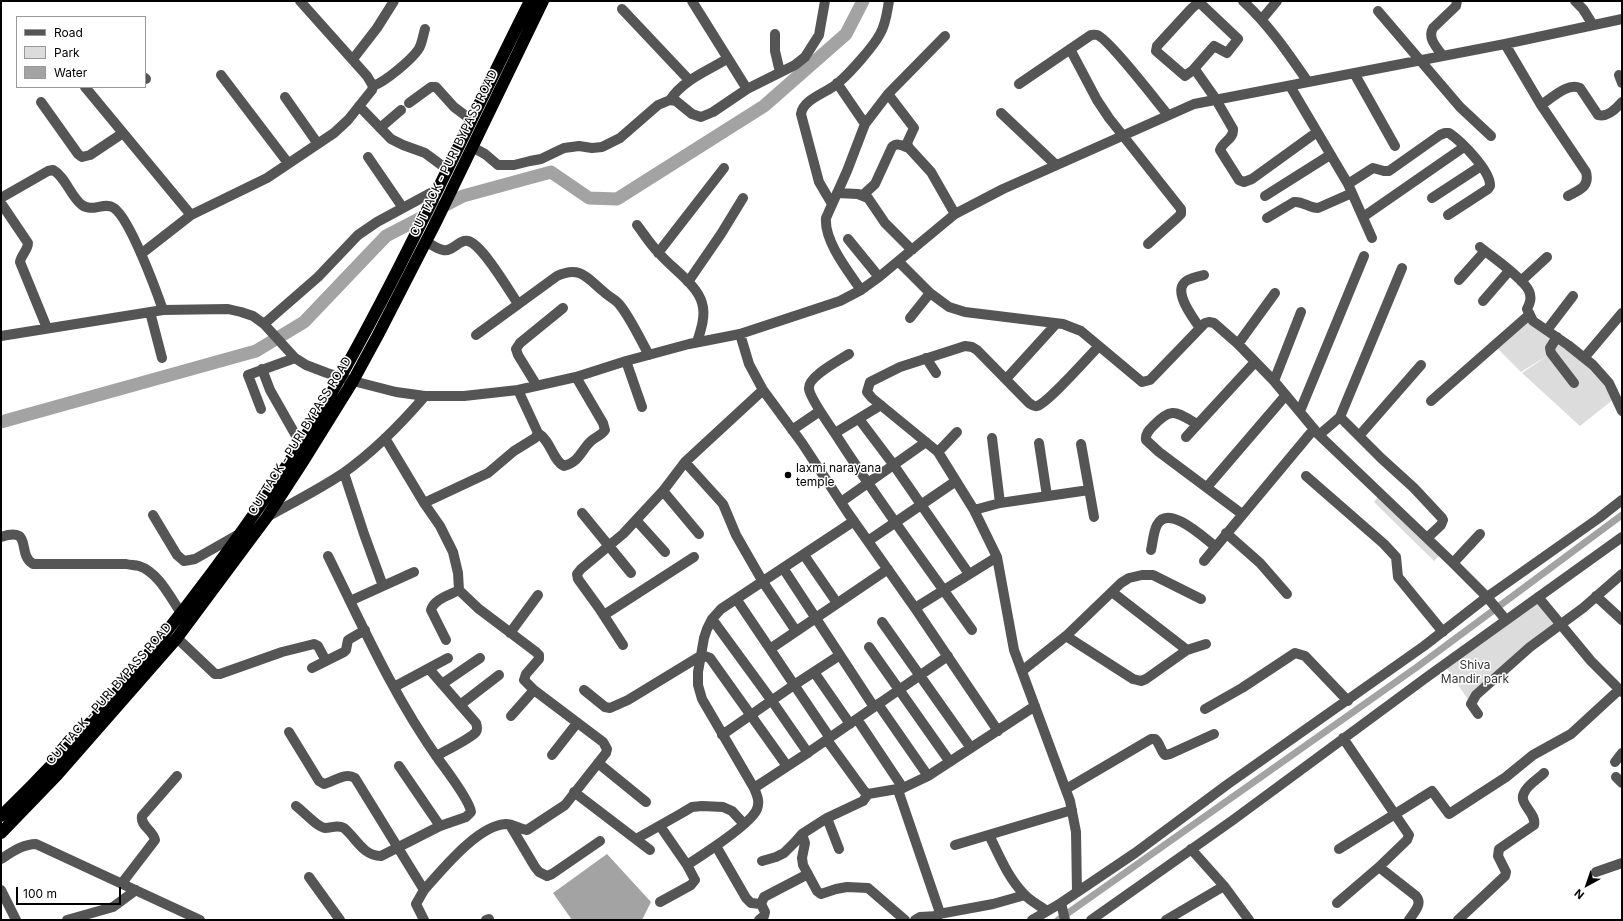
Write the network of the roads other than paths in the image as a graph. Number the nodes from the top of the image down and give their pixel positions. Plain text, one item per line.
1 (300, 1) edge
2 (394, 1) edge
3 (530, 1) edge
4 (543, 1) edge
5 (692, 1) edge
6 (826, 1) edge
7 (890, 1) edge
8 (1243, 1) edge
9 (1277, 1) edge
10 (1457, 1) edge
11 (1575, 1) edge
12 (622, 10) dead end
13 (1378, 11) dead end
14 (1262, 18) junction
15 (1622, 19) edge
16 (1593, 25) junction
17 (425, 29) dead end
18 (775, 34) dead end
19 (945, 36) dead end
20 (1505, 44) junction
21 (1070, 49) junction
22 (1443, 56) junction
23 (353, 59) junction
24 (727, 59) junction
25 (1422, 60) junction
26 (1193, 70) junction
27 (780, 72) junction
28 (1354, 73) junction
29 (221, 75) dead end
30 (690, 80) junction
31 (1308, 82) junction
32 (838, 84) junction
33 (1019, 84) dead end
34 (374, 86) junction
35 (1290, 86) junction
36 (90, 89) edge
37 (747, 89) junction
38 (888, 94) junction
39 (285, 97) dead end
40 (1215, 98) junction
41 (670, 100) junction
42 (41, 102) dead end
43 (1622, 102) edge
44 (409, 103) dead end
45 (1541, 105) junction
46 (359, 106) junction
47 (401, 110) dead end
48 (1001, 113) dead end
49 (1168, 115) junction
50 (470, 119) junction
51 (865, 124) junction
52 (380, 128) junction
53 (1317, 132) junction
54 (123, 133) junction
55 (1123, 136) junction
56 (1491, 136) dead end
57 (318, 144) junction
58 (472, 146) junction
59 (1395, 146) dead end
60 (1464, 147) junction
61 (909, 148) junction
62 (1330, 155) junction
63 (368, 157) dead end
64 (288, 163) junction
65 (1056, 165) junction
66 (1481, 166) junction
67 (724, 168) dead end
68 (448, 170) junction
69 (1350, 188) junction
70 (438, 189) junction
71 (837, 193) junction
72 (863, 195) junction
73 (1265, 196) dead end
74 (1568, 196) dead end
75 (1, 198) edge
76 (743, 198) dead end
77 (1432, 198) dead end
78 (1, 203) edge
79 (832, 204) junction
80 (403, 208) junction
81 (955, 214) junction
82 (191, 215) junction
83 (1448, 215) dead end
84 (1363, 217) junction
85 (1267, 218) dead end
86 (637, 225) dead end
87 (848, 238) dead end
88 (1372, 238) dead end
89 (426, 242) junction
90 (1148, 244) dead end
91 (912, 250) junction
92 (658, 253) junction
93 (141, 254) junction
94 (1364, 256) dead end
95 (1547, 257) dead end
96 (899, 262) junction
97 (1402, 268) dead end
98 (1509, 271) junction
99 (1204, 275) dead end
100 (879, 277) junction
101 (1459, 280) dead end
102 (1521, 281) junction
103 (688, 282) junction
104 (861, 290) junction
105 (1275, 293) dead end
106 (930, 294) junction
107 (1574, 296) dead end
108 (1483, 301) dead end
109 (518, 304) junction
110 (563, 308) dead end
111 (163, 310) junction
112 (150, 312) junction
113 (1301, 312) dead end
114 (1622, 313) edge
115 (1529, 315) junction
116 (910, 318) dead end
117 (1056, 324) junction
118 (266, 326) junction
119 (46, 328) junction
120 (1200, 328) junction
121 (1547, 330) junction
122 (476, 335) dead end
123 (738, 335) junction
124 (1, 336) edge
125 (1557, 337) junction
126 (700, 341) junction
127 (1238, 344) junction
128 (1099, 346) junction
129 (649, 354) junction
130 (849, 354) dead end
131 (292, 355) junction
132 (162, 358) dead end
133 (926, 358) junction
134 (1584, 358) junction
135 (626, 361) junction
136 (1255, 362) junction
137 (1421, 365) dead end
138 (262, 369) junction
139 (936, 373) dead end
140 (340, 377) junction
141 (576, 377) junction
142 (1006, 379) junction
143 (353, 381) junction
144 (1274, 381) junction
145 (1574, 383) dead end
146 (537, 386) junction
147 (518, 390) junction
148 (763, 390) junction
149 (1286, 395) junction
150 (424, 396) junction
151 (1619, 396) edge
152 (1431, 401) dead end
153 (881, 405) junction
154 (642, 407) dead end
155 (261, 409) dead end
156 (820, 411) junction
157 (1300, 411) junction
158 (1622, 411) edge
159 (1340, 417) junction
160 (859, 419) junction
161 (1198, 424) junction
162 (792, 430) junction
163 (957, 432) dead end
164 (1317, 432) junction
165 (538, 433) junction
166 (295, 434) dead end
167 (835, 434) junction
168 (1186, 436) dead end
169 (1359, 436) junction
170 (385, 438) junction
171 (992, 438) dead end
172 (926, 442) junction
173 (1039, 443) dead end
174 (1081, 444) dead end
175 (938, 452) junction
176 (685, 462) junction
177 (893, 464) junction
178 (344, 473) junction
179 (1306, 476) dead end
180 (956, 481) junction
181 (867, 483) junction
182 (1207, 487) junction
183 (1088, 490) junction
184 (663, 491) junction
185 (1047, 496) junction
186 (1622, 500) edge
187 (841, 502) junction
188 (424, 503) junction
189 (1000, 503) junction
190 (921, 505) junction
191 (974, 510) junction
192 (582, 513) dead end
193 (1242, 514) junction
194 (153, 516) dead end
195 (267, 517) junction
196 (1094, 517) dead end
197 (636, 520) junction
198 (854, 521) junction
199 (896, 523) junction
200 (241, 533) junction
201 (1226, 533) junction
202 (699, 534) dead end
203 (1480, 534) dead end
204 (1, 537) edge
205 (1427, 538) junction
206 (1621, 539) edge
207 (868, 541) junction
208 (609, 545) junction
209 (1216, 547) junction
210 (1151, 550) dead end
211 (665, 552) dead end
212 (804, 555) junction
213 (328, 556) dead end
214 (694, 557) dead end
215 (997, 557) junction
216 (1204, 561) dead end
217 (1453, 563) junction
218 (783, 568) junction
219 (888, 569) junction
220 (414, 572) dead end
221 (631, 573) dead end
222 (969, 574) junction
223 (1622, 574) edge
224 (763, 582) junction
225 (383, 586) junction
226 (459, 590) junction
227 (944, 590) junction
228 (1112, 592) junction
229 (1287, 594) dead end
230 (538, 595) dead end
231 (1596, 596) junction
232 (1487, 598) junction
233 (1538, 598) junction
234 (1201, 599) dead end
235 (737, 600) junction
236 (350, 601) junction
237 (837, 603) junction
238 (915, 608) junction
239 (181, 613) junction
240 (604, 616) junction
241 (816, 618) junction
242 (712, 619) junction
243 (1505, 620) junction
244 (1622, 620) edge
245 (882, 622) dead end
246 (1560, 625) junction
247 (364, 630) junction
248 (972, 630) dead end
249 (796, 631) junction
250 (1443, 632) junction
251 (510, 634) junction
252 (1066, 636) junction
253 (178, 638) junction
254 (446, 640) dead end
255 (1206, 644) dead end
256 (623, 645) dead end
257 (869, 647) dead end
258 (770, 649) junction
259 (1187, 650) junction
260 (702, 655) junction
261 (840, 655) junction
262 (948, 656) junction
263 (448, 658) dead end
264 (480, 658) dead end
265 (325, 659) junction
266 (312, 668) dead end
267 (429, 669) junction
268 (1022, 671) junction
269 (814, 672) junction
270 (499, 675) dead end
271 (921, 675) junction
272 (442, 684) junction
273 (794, 685) junction
274 (394, 687) junction
275 (534, 690) junction
276 (584, 690) dead end
277 (1621, 690) edge
278 (899, 691) junction
279 (772, 701) junction
280 (1348, 701) junction
281 (460, 704) junction
282 (876, 705) junction
283 (1035, 706) junction
284 (1205, 709) dead end
285 (1478, 714) dead end
286 (751, 715) junction
287 (511, 716) dead end
288 (853, 721) junction
289 (577, 722) junction
290 (998, 731) junction
291 (289, 732) dead end
292 (1214, 734) dead end
293 (722, 736) junction
294 (1343, 738) junction
295 (828, 739) junction
296 (971, 748) junction
297 (808, 753) junction
298 (1622, 753) edge
299 (552, 755) dead end
300 (436, 756) junction
301 (950, 762) junction
302 (1615, 762) dead end
303 (598, 763) junction
304 (399, 766) dead end
305 (787, 766) junction
306 (1544, 773) dead end
307 (177, 776) dead end
308 (928, 776) junction
309 (754, 788) junction
310 (900, 789) junction
311 (1066, 789) junction
312 (574, 792) junction
313 (868, 794) junction
314 (646, 802) dead end
315 (296, 806) dead end
316 (1072, 810) junction
317 (1395, 815) junction
318 (1, 816) edge
319 (827, 818) junction
320 (744, 824) junction
321 (510, 825) junction
322 (440, 826) junction
323 (660, 826) junction
324 (1, 833) edge
325 (802, 834) junction
326 (989, 835) junction
327 (636, 840) junction
328 (600, 842) dead end
329 (955, 845) dead end
330 (716, 846) junction
331 (398, 847) junction
332 (839, 849) dead end
333 (1191, 849) junction
334 (1339, 849) dead end
335 (650, 850) dead end
336 (1, 859) edge
337 (762, 861) dead end
338 (1622, 863) edge
339 (687, 865) junction
340 (1379, 867) junction
341 (1596, 872) dead end
342 (808, 874) junction
343 (309, 877) dead end
344 (122, 883) junction
345 (1224, 886) junction
346 (1, 890) edge
347 (136, 890) junction
348 (424, 890) junction
349 (1077, 892) junction
350 (1025, 896) junction
351 (660, 902) dead end
352 (1337, 903) dead end
353 (761, 904) junction
354 (1062, 905) junction
355 (1047, 911) junction
356 (939, 914) junction
357 (16, 920) edge
358 (67, 920) edge
359 (200, 920) edge
360 (340, 920) edge
361 (424, 920) edge
362 (759, 920) edge
363 (906, 920) edge
364 (915, 920) edge
365 (1032, 920) edge
366 (1065, 920) edge
367 (1091, 920) edge
368 (1166, 920) edge
369 (1249, 920) edge
370 (1410, 920) edge
371 (1458, 920) edge

1 - 23 street
2 - 23 street
3 - 50 highway, CUTTACK - PURI BYPASS ROAD
4 - 58 highway, CUTTACK - PURI BYPASS ROAD
5 - 24 street
6 - 27 street
7 - 32 street
8 - 14 street
9 - 14 street
10 - 22 street
11 - 16 street
12 - 30 street
13 - 25 street
14 - 31 street
15 - 16 street
16 - 20 street
17 - 34 street
18 - 27 street
19 - 38 street
20 - 22 street
20 - 45 street
21 - 33 street
21 - 49 street
21 - 55 street
22 - 25 street
23 - 34 street
24 - 30 street
24 - 37 street
25 - 28 street
25 - 56 street
26 - 26 street
26 - 40 street
27 - 37 street
28 - 31 street
28 - 59 street
29 - 64 street
30 - 41 street
31 - 35 street
32 - 51 street
32 - 79 street
34 - 46 street
35 - 40 street
35 - 53 street
36 - 54 street
37 - 41 street
38 - 51 street
38 - 61 street
39 - 57 street
40 - 49 street
40 - 53 street
41 - 58 street
42 - 54 street
43 - 45 street
44 - 50 street
45 - 74 street
46 - 52 street
46 - 57 street
47 - 52 street
48 - 65 street
49 - 55 street
50 - 68 highway, CUTTACK - PURI BYPASS ROAD
51 - 71 street
52 - 68 street
53 - 62 street
54 - 82 street
55 - 65 street
55 - 90 street
57 - 64 street
58 - 89 highway, CUTTACK - PURI BYPASS ROAD
60 - 66 street
60 - 69 street
60 - 84 street
61 - 72 street
61 - 81 street
62 - 69 street
62 - 73 street
63 - 80 street
64 - 82 street
65 - 81 street
66 - 77 street
66 - 83 street
67 - 92 street
68 - 70 highway, CUTTACK - PURI BYPASS ROAD
69 - 84 street
69 - 85 street
70 - 80 street
70 - 140 highway, CUTTACK - PURI BYPASS ROAD
71 - 72 street
71 - 79 street
72 - 91 street
75 - 93 street
76 - 103 street
78 - 119 street
79 - 104 street
80 - 118 street
81 - 91 street
82 - 93 street
84 - 88 street
86 - 92 street
87 - 100 street
89 - 109 street
89 - 143 highway, CUTTACK - PURI BYPASS ROAD
91 - 96 street
92 - 103 street
93 - 111 street
94 - 157 street
95 - 102 street
96 - 100 street
96 - 106 street
97 - 159 street
98 - 101 street
98 - 102 street
98 - 108 street
99 - 120 street
100 - 104 street
102 - 115 street
103 - 126 street
104 - 123 street
105 - 127 street
106 - 116 street
106 - 117 street
107 - 121 street
109 - 122 street
109 - 129 street
110 - 146 street
111 - 112 street
111 - 118 street
112 - 119 street
112 - 132 street
113 - 144 street
114 - 134 street
115 - 121 street
115 - 152 street
117 - 128 street
117 - 142 street
118 - 131 street
119 - 124 street
120 - 127 street
120 - 128 street
121 - 125 street
123 - 126 street
123 - 148 street
125 - 134 street
125 - 145 street
126 - 129 street
127 - 136 street
128 - 142 street
129 - 135 street
130 - 156 street
131 - 138 street
131 - 140 street
133 - 139 street
133 - 142 street
133 - 153 street
134 - 151 street
135 - 141 street
135 - 154 street
136 - 144 street
136 - 161 street
137 - 169 street
138 - 155 street
138 - 166 street
140 - 143 street
140 - 200 highway, CUTTACK - PURI BYPASS ROAD
141 - 146 street
141 - 165 street
143 - 150 street
143 - 195 highway, CUTTACK - PURI BYPASS ROAD
144 - 149 street
146 - 147 street
147 - 150 street
147 - 165 street
148 - 162 street
148 - 176 street
149 - 157 street
149 - 182 street
150 - 170 street
151 - 158 street
153 - 160 street
153 - 172 street
156 - 162 street
156 - 167 street
157 - 164 street
159 - 164 street
159 - 169 street
160 - 167 street
160 - 177 street
161 - 168 street
161 - 182 street
162 - 187 street
163 - 175 street
164 - 193 street
164 - 205 street
165 - 188 street
167 - 181 street
169 - 205 street
170 - 178 street
170 - 188 street
171 - 189 street
172 - 175 street
172 - 177 street
173 - 185 street
174 - 183 street
175 - 180 street
176 - 184 street
176 - 224 street
177 - 181 street
177 - 190 street
178 - 195 street
178 - 225 street
179 - 250 street
180 - 190 street
180 - 191 street
181 - 187 street
181 - 199 street
182 - 193 street
183 - 185 street
183 - 196 street
184 - 197 street
184 - 202 street
185 - 189 street
186 - 232 street
187 - 198 street
188 - 226 street
189 - 191 street
190 - 199 street
190 - 222 street
191 - 215 street
192 - 208 street
193 - 201 street
194 - 200 street
195 - 253 highway, CUTTACK - PURI BYPASS ROAD
197 - 208 street
197 - 211 street
198 - 207 street
198 - 212 street
199 - 207 street
199 - 227 street
200 - 239 highway, CUTTACK - PURI BYPASS ROAD
201 - 209 street
201 - 229 street
203 - 217 street
204 - 239 street
205 - 217 street
206 - 233 street
207 - 219 street
208 - 221 street
208 - 240 street
209 - 210 street
209 - 216 street
212 - 218 street
212 - 237 street
213 - 236 street
214 - 240 street
215 - 222 street
215 - 268 street
217 - 232 street
218 - 224 street
218 - 241 street
219 - 237 street
219 - 238 street
220 - 225 street
222 - 227 street
223 - 231 street
224 - 235 street
224 - 249 street
225 - 236 street
226 - 251 street
226 - 254 street
227 - 238 street
227 - 248 street
228 - 234 street
228 - 252 street
228 - 259 street
230 - 251 street
231 - 244 street
231 - 246 street
232 - 243 street
232 - 250 street
233 - 243 street
233 - 246 street
235 - 242 street
235 - 258 street
236 - 247 street
237 - 241 street
238 - 262 street
239 - 318 highway, CUTTACK - PURI BYPASS ROAD
240 - 256 street
241 - 249 street
241 - 261 street
242 - 260 street
242 - 279 street
243 - 294 street
245 - 271 street
246 - 277 street
246 - 285 street
247 - 265 street
247 - 274 street
249 - 258 street
250 - 280 street
251 - 275 street
252 - 259 street
252 - 268 street
253 - 265 street
253 - 324 highway, CUTTACK - PURI BYPASS ROAD
255 - 259 street
257 - 278 street
258 - 273 street
260 - 276 street
260 - 286 street
260 - 293 street
261 - 269 street
261 - 282 street
262 - 271 street
262 - 290 street
263 - 267 street
264 - 272 street
265 - 266 street
267 - 272 street
267 - 274 street
268 - 283 street
269 - 273 street
269 - 288 street
270 - 281 street
271 - 278 street
271 - 296 street
272 - 281 street
273 - 279 street
273 - 295 street
274 - 300 street
275 - 287 street
275 - 289 street
277 - 317 street
278 - 282 street
278 - 301 street
279 - 286 street
279 - 297 street
280 - 284 street
280 - 349 street
281 - 300 street
282 - 288 street
282 - 308 street
283 - 290 street
283 - 311 street
286 - 293 street
286 - 305 street
288 - 295 street
288 - 310 street
289 - 299 street
289 - 303 street
290 - 296 street
291 - 331 street
292 - 311 street
293 - 309 street
294 - 317 street
294 - 333 street
295 - 297 street
295 - 313 street
296 - 301 street
297 - 305 street
298 - 302 street
300 - 322 street
301 - 308 street
303 - 312 street
303 - 314 street
304 - 322 street
305 - 309 street
306 - 371 street
307 - 344 street
308 - 310 street
309 - 320 street
310 - 313 street
310 - 356 street
311 - 316 street
312 - 321 street
312 - 327 street
313 - 319 street
315 - 331 street
316 - 326 street
316 - 349 street
317 - 334 street
317 - 340 street
319 - 325 street
319 - 332 street
320 - 323 street
320 - 330 street
321 - 328 street
321 - 348 street
322 - 331 street
323 - 327 street
323 - 339 street
325 - 337 street
325 - 342 street
326 - 329 street
326 - 350 street
327 - 335 street
330 - 339 street
330 - 353 street
331 - 348 street
333 - 345 street
333 - 367 street
336 - 344 street
338 - 341 street
339 - 351 street
340 - 352 street
340 - 370 street
342 - 353 street
342 - 363 street
343 - 360 street
344 - 347 street
345 - 368 street
345 - 369 street
346 - 357 street
347 - 358 street
347 - 359 street
348 - 361 street
349 - 354 street
350 - 355 street
350 - 356 street
353 - 362 street
354 - 355 street
354 - 366 street
355 - 365 street
356 - 364 street

